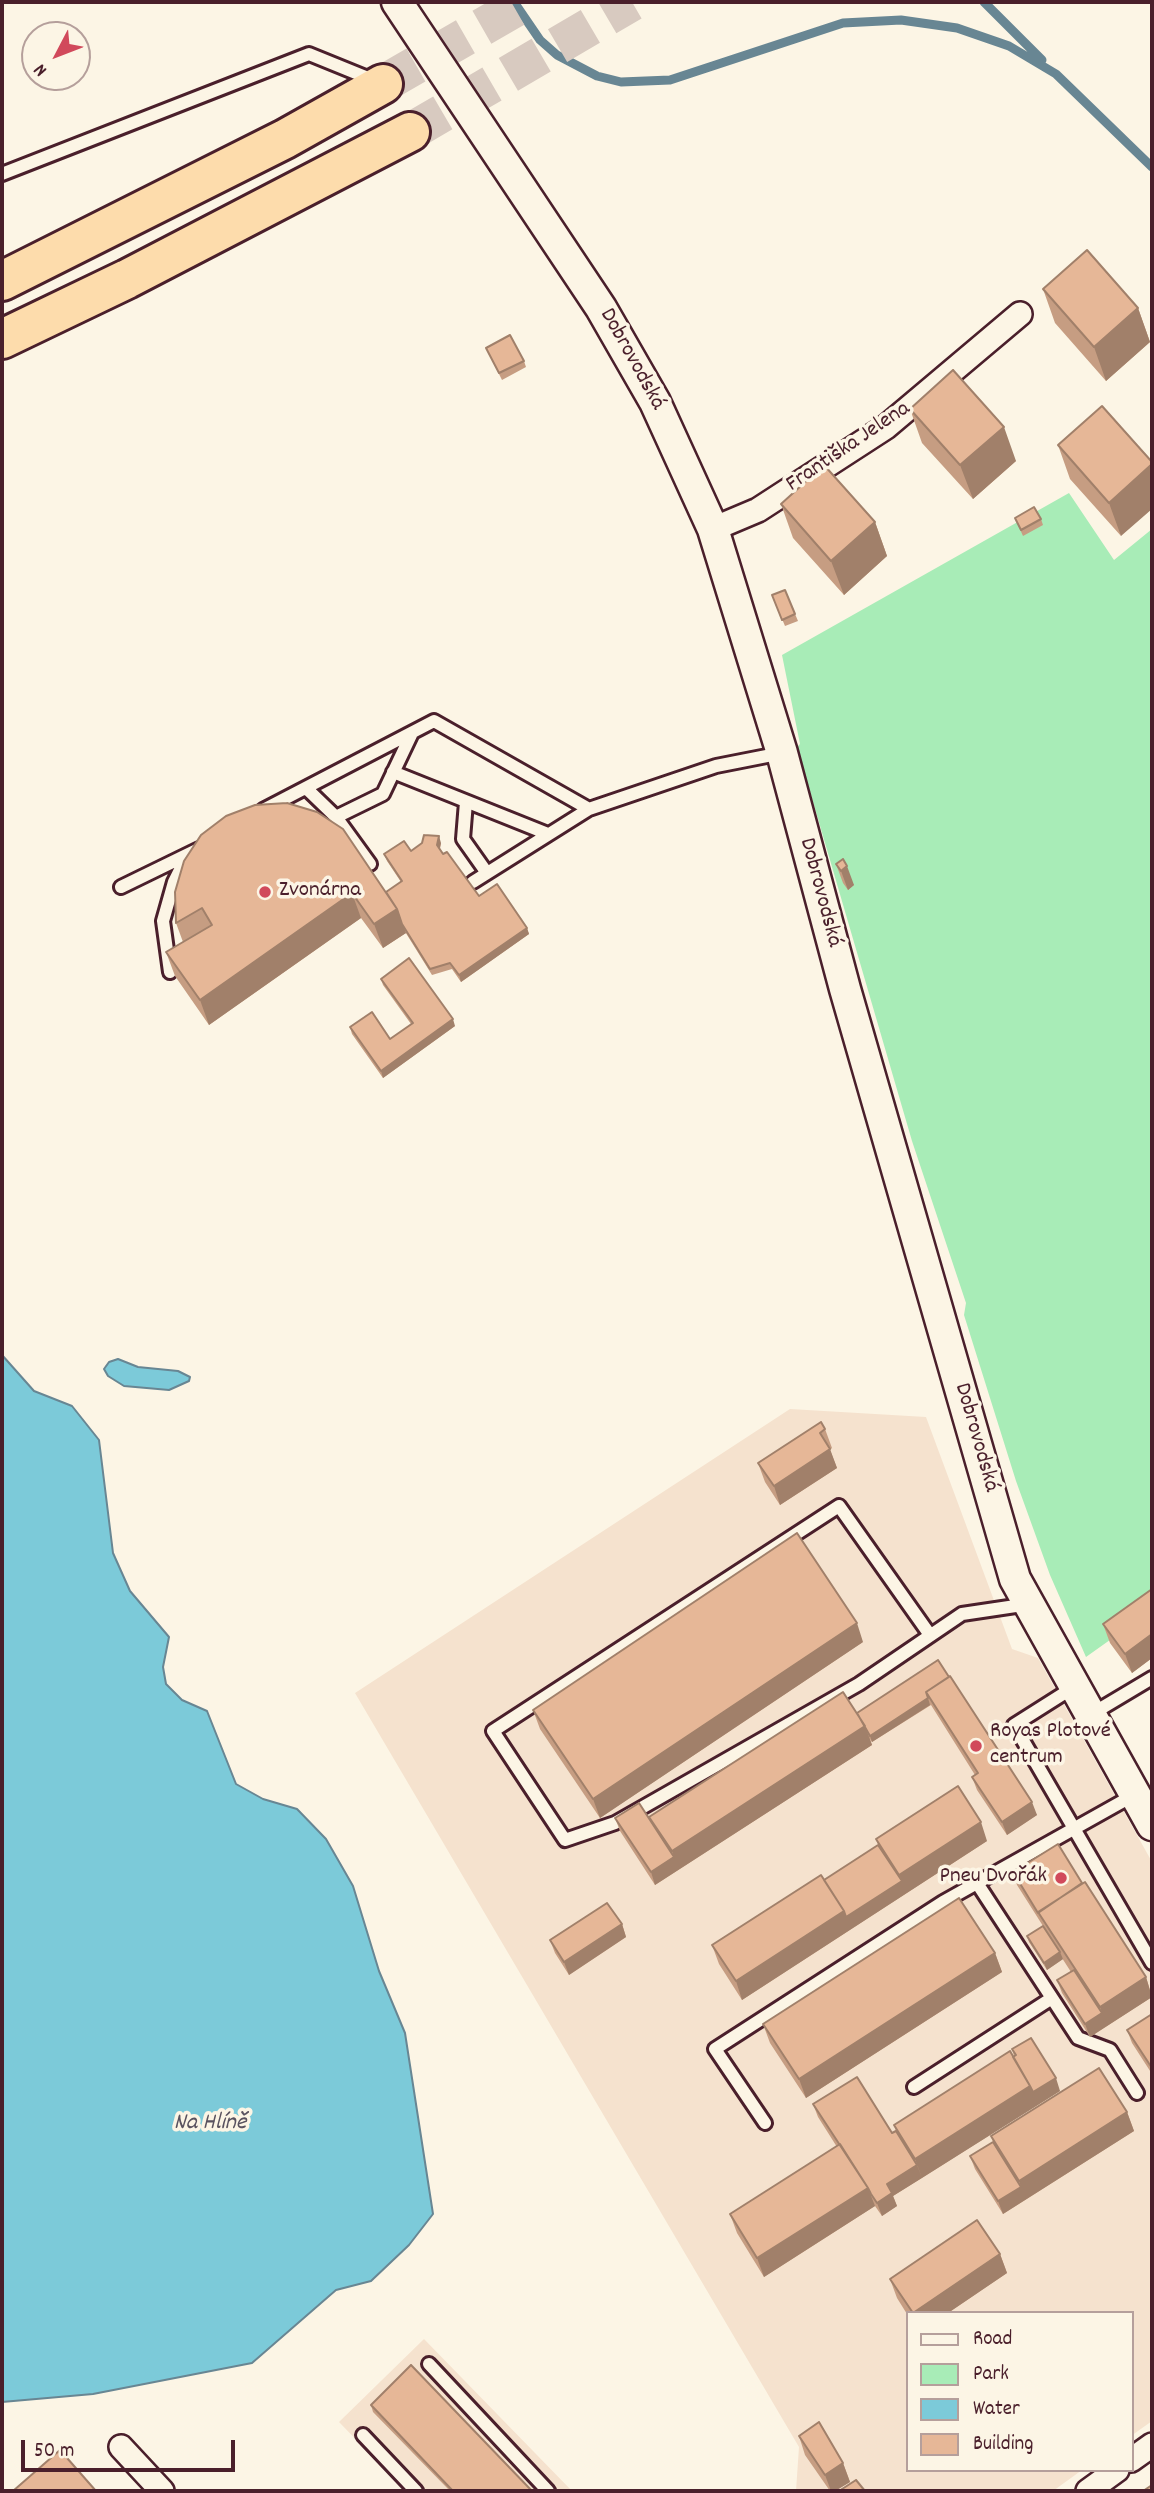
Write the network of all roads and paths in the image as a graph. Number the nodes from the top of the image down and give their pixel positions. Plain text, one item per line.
1 (397, 2) edge
2 (383, 84) joint
3 (410, 132) tunnel mouth
4 (2, 174) edge
5 (2, 281) edge
6 (1020, 314) dead end
7 (2, 339) edge
8 (725, 524) junction
9 (412, 733) junction
10 (782, 753) junction
11 (393, 772) junction
12 (306, 788) junction
13 (466, 802) junction
14 (589, 809) junction
15 (250, 817) edge
16 (336, 817) junction
17 (548, 835) junction
18 (208, 843) edge
19 (187, 856) junction
20 (370, 864) edge
21 (487, 873) junction
22 (473, 882) edge
23 (121, 887) dead end
24 (170, 972) edge
25 (1029, 1604) junction
26 (930, 1635) junction
27 (1152, 1678) edge
28 (1074, 1687) junction
29 (1090, 1716) junction
30 (1134, 1795) junction
31 (1152, 1825) edge
32 (1072, 1830) junction
33 (977, 1883) junction
34 (1152, 1963) edge
35 (1052, 1998) junction
36 (914, 2087) dead end
37 (1138, 2093) dead end
38 (765, 2123) dead end
39 (429, 2364) dead end
40 (363, 2435) dead end
41 (1152, 2445) edge
42 (121, 2447) dead end
43 (1133, 2459) edge
44 (1114, 2472) edge
45 (162, 2491) edge
46 (416, 2491) edge
47 (548, 2491) edge
48 (1088, 2491) edge

1 - 8 street, Dobrovodská
2 - 4 lane
2 - 5 highway
3 - 7 highway
6 - 8 street, Františka Jelena
8 - 10 street, Dobrovodská
9 - 11 lane
9 - 12 lane
9 - 14 lane
10 - 14 lane
10 - 25 street, Dobrovodská
11 - 13 lane
11 - 16 lane
12 - 15 lane
12 - 16 lane
13 - 17 lane
13 - 21 lane
14 - 17 lane
16 - 20 lane
17 - 21 lane
18 - 19 lane
19 - 23 lane
19 - 24 lane
21 - 22 lane
25 - 26 lane
25 - 28 street, Dobrovodská
26 - 26 lane
27 - 29 lane
28 - 29 street, Dobrovodská
28 - 32 lane
29 - 30 street, Dobrovodská
30 - 31 street, Dobrovodská
30 - 32 lane
32 - 33 lane
32 - 34 lane
33 - 35 lane
33 - 38 lane
35 - 36 lane
35 - 37 lane
39 - 47 lane
40 - 46 lane
41 - 43 street
42 - 45 street
44 - 48 street

